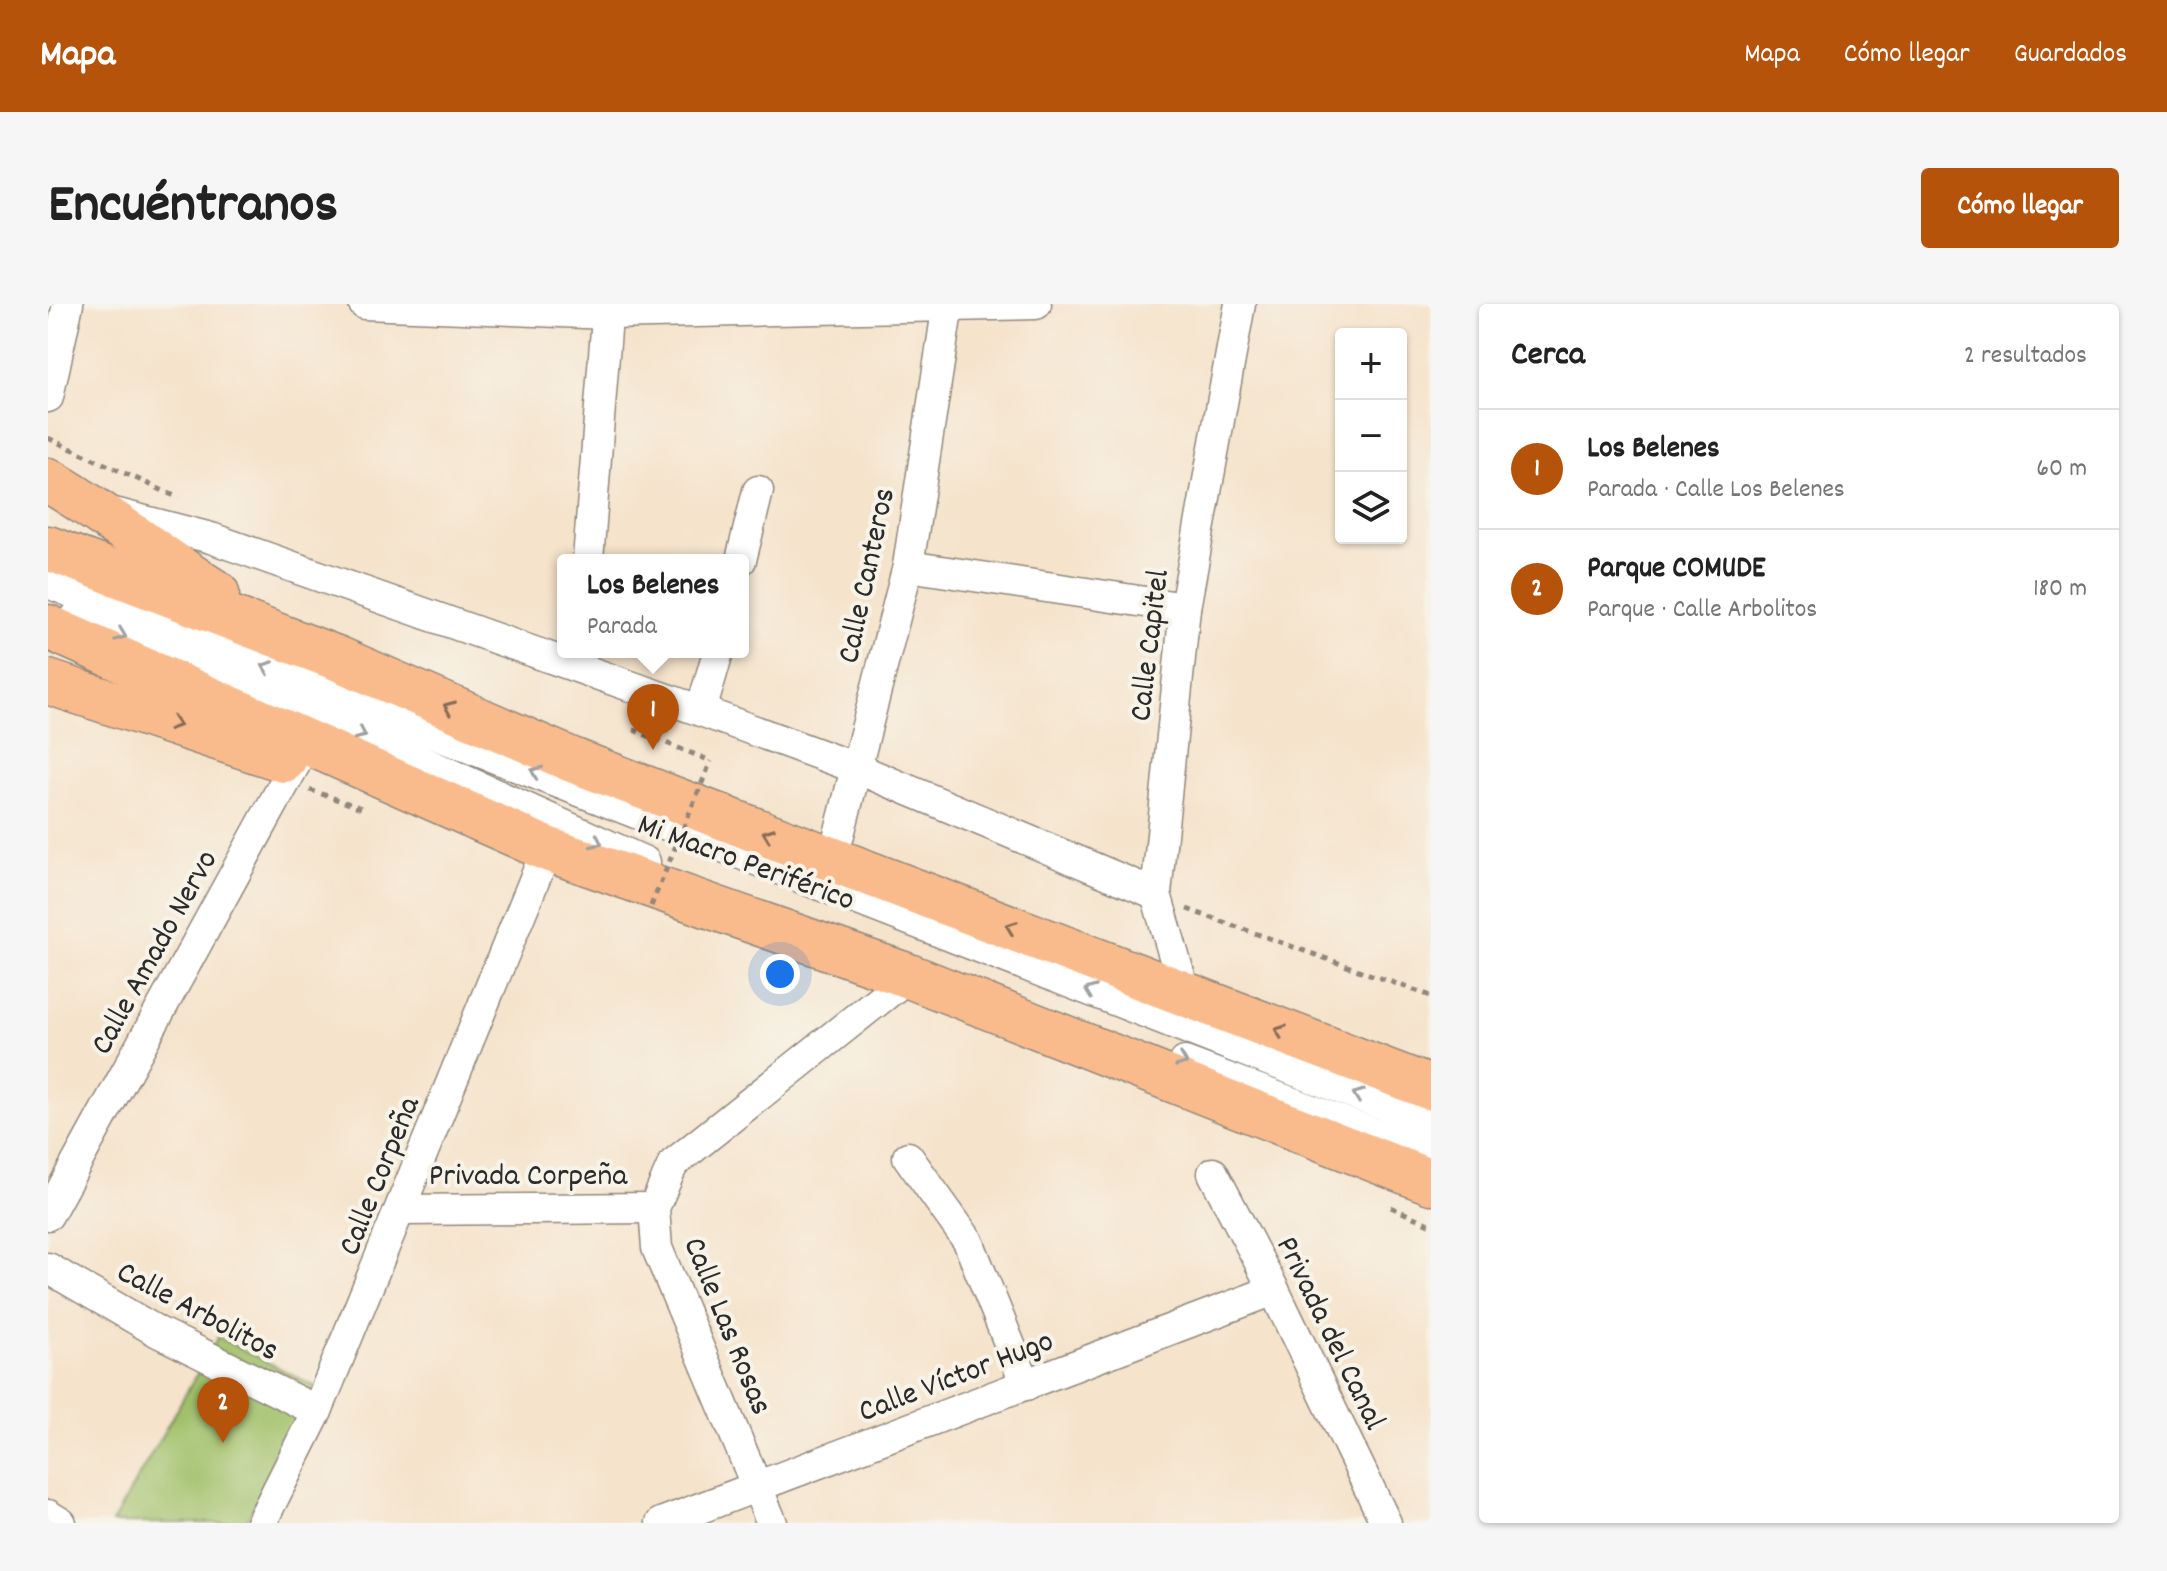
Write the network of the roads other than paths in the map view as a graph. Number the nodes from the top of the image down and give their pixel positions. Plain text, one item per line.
1 (68, 304) edge
2 (364, 304) edge
3 (1036, 304) edge
4 (1240, 304) edge
5 (948, 305) edge
6 (608, 309) edge
7 (48, 397) edge
8 (48, 480) edge
9 (758, 491) dead end
10 (98, 508) junction
11 (48, 548) edge
12 (588, 554) edge
13 (742, 554) edge
14 (908, 566) junction
15 (48, 583) edge
16 (48, 607) edge
17 (1185, 608) junction
18 (48, 627) edge
19 (557, 651) edge
20 (716, 658) edge
21 (339, 659) junction
22 (580, 659) edge
23 (48, 682) edge
24 (701, 711) junction
25 (295, 764) junction
26 (856, 768) junction
27 (440, 804) junction
28 (547, 849) junction
29 (833, 858) junction
30 (1156, 894) junction
31 (909, 976) junction
32 (1185, 994) junction
33 (1335, 1052) junction
34 (1431, 1062) edge
35 (1431, 1088) edge
36 (1431, 1124) edge
37 (1336, 1142) junction
38 (1431, 1155) edge
39 (908, 1157) dead end
40 (1213, 1173) dead end
41 (1431, 1182) edge
42 (1431, 1199) edge
43 (654, 1208) junction
44 (402, 1210) junction
45 (48, 1215) edge
46 (48, 1268) edge
47 (1274, 1290) junction
48 (1026, 1385) junction
49 (317, 1411) junction
50 (757, 1488) junction
51 (48, 1515) edge
52 (61, 1523) edge
53 (261, 1523) edge
54 (661, 1523) edge
55 (772, 1523) edge
56 (1386, 1523) edge

1 - 7 street
2 - 6 street
3 - 5 street
4 - 17 street, Calle Capitel
5 - 6 street
5 - 14 street, Calle Canteros
6 - 12 street
8 - 10 highway
9 - 13 street
10 - 19 street
10 - 21 highway
11 - 21 highway
14 - 17 street
14 - 26 street, Calle Canteros
36 -> 15 street, Mi Macro Periférico
16 -> 38 street, Mi Macro Periférico
17 - 30 street, Calle Capitel
18 - 27 highway
20 - 24 street
29 -> 21 highway
22 - 24 street
23 -> 25 highway
24 - 26 street
25 - 27 highway
25 - 45 street, Calle Amado Nervo
26 - 29 street, Calle Canteros
26 - 30 street
27 - 28 highway
28 - 31 highway
28 - 44 street, Calle Corpeña
32 -> 29 highway
30 - 32 street, Calle Capitel
31 - 37 highway
31 - 43 street, Calle Las Rosas
33 -> 32 highway
33 - 34 highway
33 - 35 highway
37 - 41 highway
37 - 42 highway
39 - 48 street
40 - 47 street, Privada del Canal
43 - 44 street, Privada Corpeña
43 - 50 street, Calle Las Rosas
44 - 49 street, Calle Corpeña
46 - 49 street, Calle Arbolitos
47 - 48 street, Calle Víctor Hugo
47 - 56 street, Privada del Canal
48 - 50 street, Calle Víctor Hugo
49 - 53 street, Calle Corpeña
50 - 54 street, Calle Víctor Hugo
50 - 55 street, Calle Las Rosas
51 - 52 street

